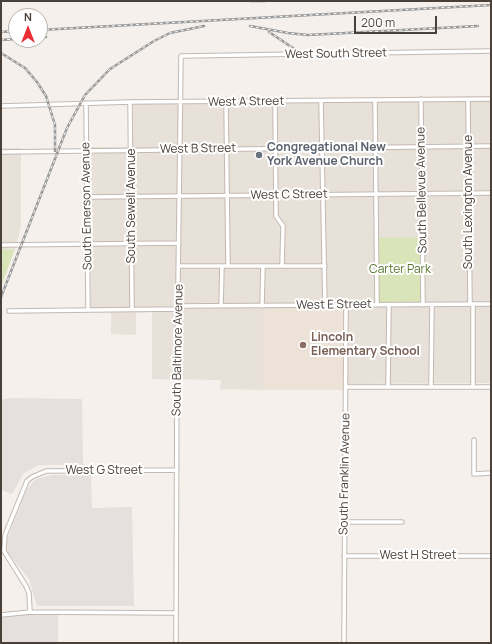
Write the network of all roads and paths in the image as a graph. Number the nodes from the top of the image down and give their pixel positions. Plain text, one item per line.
1 (491, 51) edge
2 (181, 56) joint
3 (421, 99) junction
4 (468, 99) junction
5 (491, 99) edge
6 (375, 100) junction
7 (275, 101) junction
8 (321, 101) junction
9 (130, 102) junction
10 (181, 102) junction
11 (226, 102) junction
12 (86, 103) junction
13 (1, 106) edge
14 (376, 146) junction
15 (422, 146) junction
16 (469, 146) junction
17 (491, 146) edge
18 (275, 148) junction
19 (321, 148) junction
20 (180, 149) junction
21 (227, 149) junction
22 (87, 150) junction
23 (131, 150) junction
24 (1, 152) edge
25 (422, 193) junction
26 (469, 193) junction
27 (491, 193) edge
28 (377, 194) junction
29 (275, 195) junction
30 (322, 195) junction
31 (228, 196) junction
32 (87, 197) junction
33 (132, 197) junction
34 (179, 197) junction
35 (179, 243) junction
36 (87, 244) junction
37 (132, 244) junction
38 (1, 245) edge
39 (179, 266) junction
40 (222, 266) junction
41 (228, 266) junction
42 (263, 266) junction
43 (282, 266) junction
44 (325, 266) junction
45 (472, 304) junction
46 (491, 304) edge
47 (346, 305) junction
48 (377, 305) junction
49 (389, 305) junction
50 (423, 305) junction
51 (432, 305) junction
52 (221, 306) junction
53 (262, 306) junction
54 (325, 306) junction
55 (177, 308) junction
56 (88, 309) junction
57 (132, 309) junction
58 (8, 311) dead end
59 (346, 387) junction
60 (388, 387) junction
61 (431, 387) junction
62 (473, 387) junction
63 (491, 388) edge
64 (474, 440) dead end
65 (177, 470) junction
66 (491, 473) edge
67 (344, 522) junction
68 (402, 522) dead end
69 (344, 556) junction
70 (491, 556) edge
71 (30, 612) junction
72 (176, 613) junction
73 (1, 615) edge
74 (176, 643) edge
75 (344, 643) edge

1 - 2 street, West South Street
2 - 10 street, South Baltimore Avenue
3 - 4 street, West A Street
3 - 6 street, West A Street
3 - 15 street, South Bellevue Avenue
4 - 5 street, West A Street
4 - 16 street, South Lexington Avenue
6 - 8 street, West A Street
6 - 14 street
7 - 8 street, West A Street
7 - 11 street, West A Street
7 - 18 street
8 - 19 street
9 - 10 street, West A Street
9 - 12 street, West A Street
9 - 23 street, South Sewell Avenue
10 - 11 street, West A Street
10 - 20 street, South Baltimore Avenue
11 - 21 street
12 - 13 street, West A Street
12 - 22 street, South Emerson Avenue
14 - 15 street, West B Street
14 - 19 street, West B Street
14 - 28 street
15 - 16 street, West B Street
15 - 25 street, South Bellevue Avenue
16 - 17 street, West B Street
16 - 26 street, South Lexington Avenue
18 - 19 street, West B Street
18 - 21 street, West B Street
18 - 29 street
19 - 30 street
20 - 21 street, West B Street
20 - 23 street, West B Street
20 - 34 street, South Baltimore Avenue
21 - 31 street
22 - 23 street, West B Street
22 - 24 street, West B Street
22 - 32 street, South Emerson Avenue
23 - 33 street, South Sewell Avenue
25 - 26 street, West C Street
25 - 28 street, West C Street
25 - 50 street, South Bellevue Avenue
26 - 27 street, West C Street
26 - 45 street, South Lexington Avenue
28 - 30 street, West C Street
28 - 48 street
29 - 30 street, West C Street
29 - 31 street, West C Street
29 - 43 street
30 - 44 street
31 - 34 street, West C Street
31 - 41 street
32 - 33 street, West C Street
32 - 36 street, South Emerson Avenue
33 - 34 street, West C Street
33 - 37 street, South Sewell Avenue
34 - 35 street, South Baltimore Avenue
35 - 37 street
35 - 39 street, South Baltimore Avenue
36 - 37 street
36 - 38 street
36 - 56 street, South Emerson Avenue
37 - 57 street, South Sewell Avenue
39 - 40 street
39 - 55 street, South Baltimore Avenue
40 - 41 street
40 - 52 street
41 - 42 street
42 - 43 street
42 - 53 street
43 - 44 street
44 - 54 street
45 - 46 street, West E Street
45 - 51 street, West E Street
45 - 62 street, South Lexington Avenue
47 - 48 street, West E Street
47 - 54 street, West E Street
47 - 59 street, South Franklin Avenue
48 - 49 street, West E Street
49 - 50 street, West E Street
49 - 60 street
50 - 51 street, West E Street
51 - 61 street
52 - 53 street, West E Street
52 - 55 street, West E Street
53 - 54 street, West E Street
55 - 57 street, West E Street
55 - 65 street, South Baltimore Avenue
56 - 57 street, West E Street
56 - 58 street, West E Street
59 - 60 street
59 - 67 street, South Franklin Avenue
60 - 61 street
61 - 62 street
62 - 63 street
64 - 66 street
65 - 71 street, West G Street
65 - 72 street, South Baltimore Avenue
67 - 68 street
67 - 69 street, South Franklin Avenue
69 - 70 street, West H Street
69 - 75 street, South Franklin Avenue
71 - 72 street
71 - 73 street
72 - 74 street, South Baltimore Avenue

